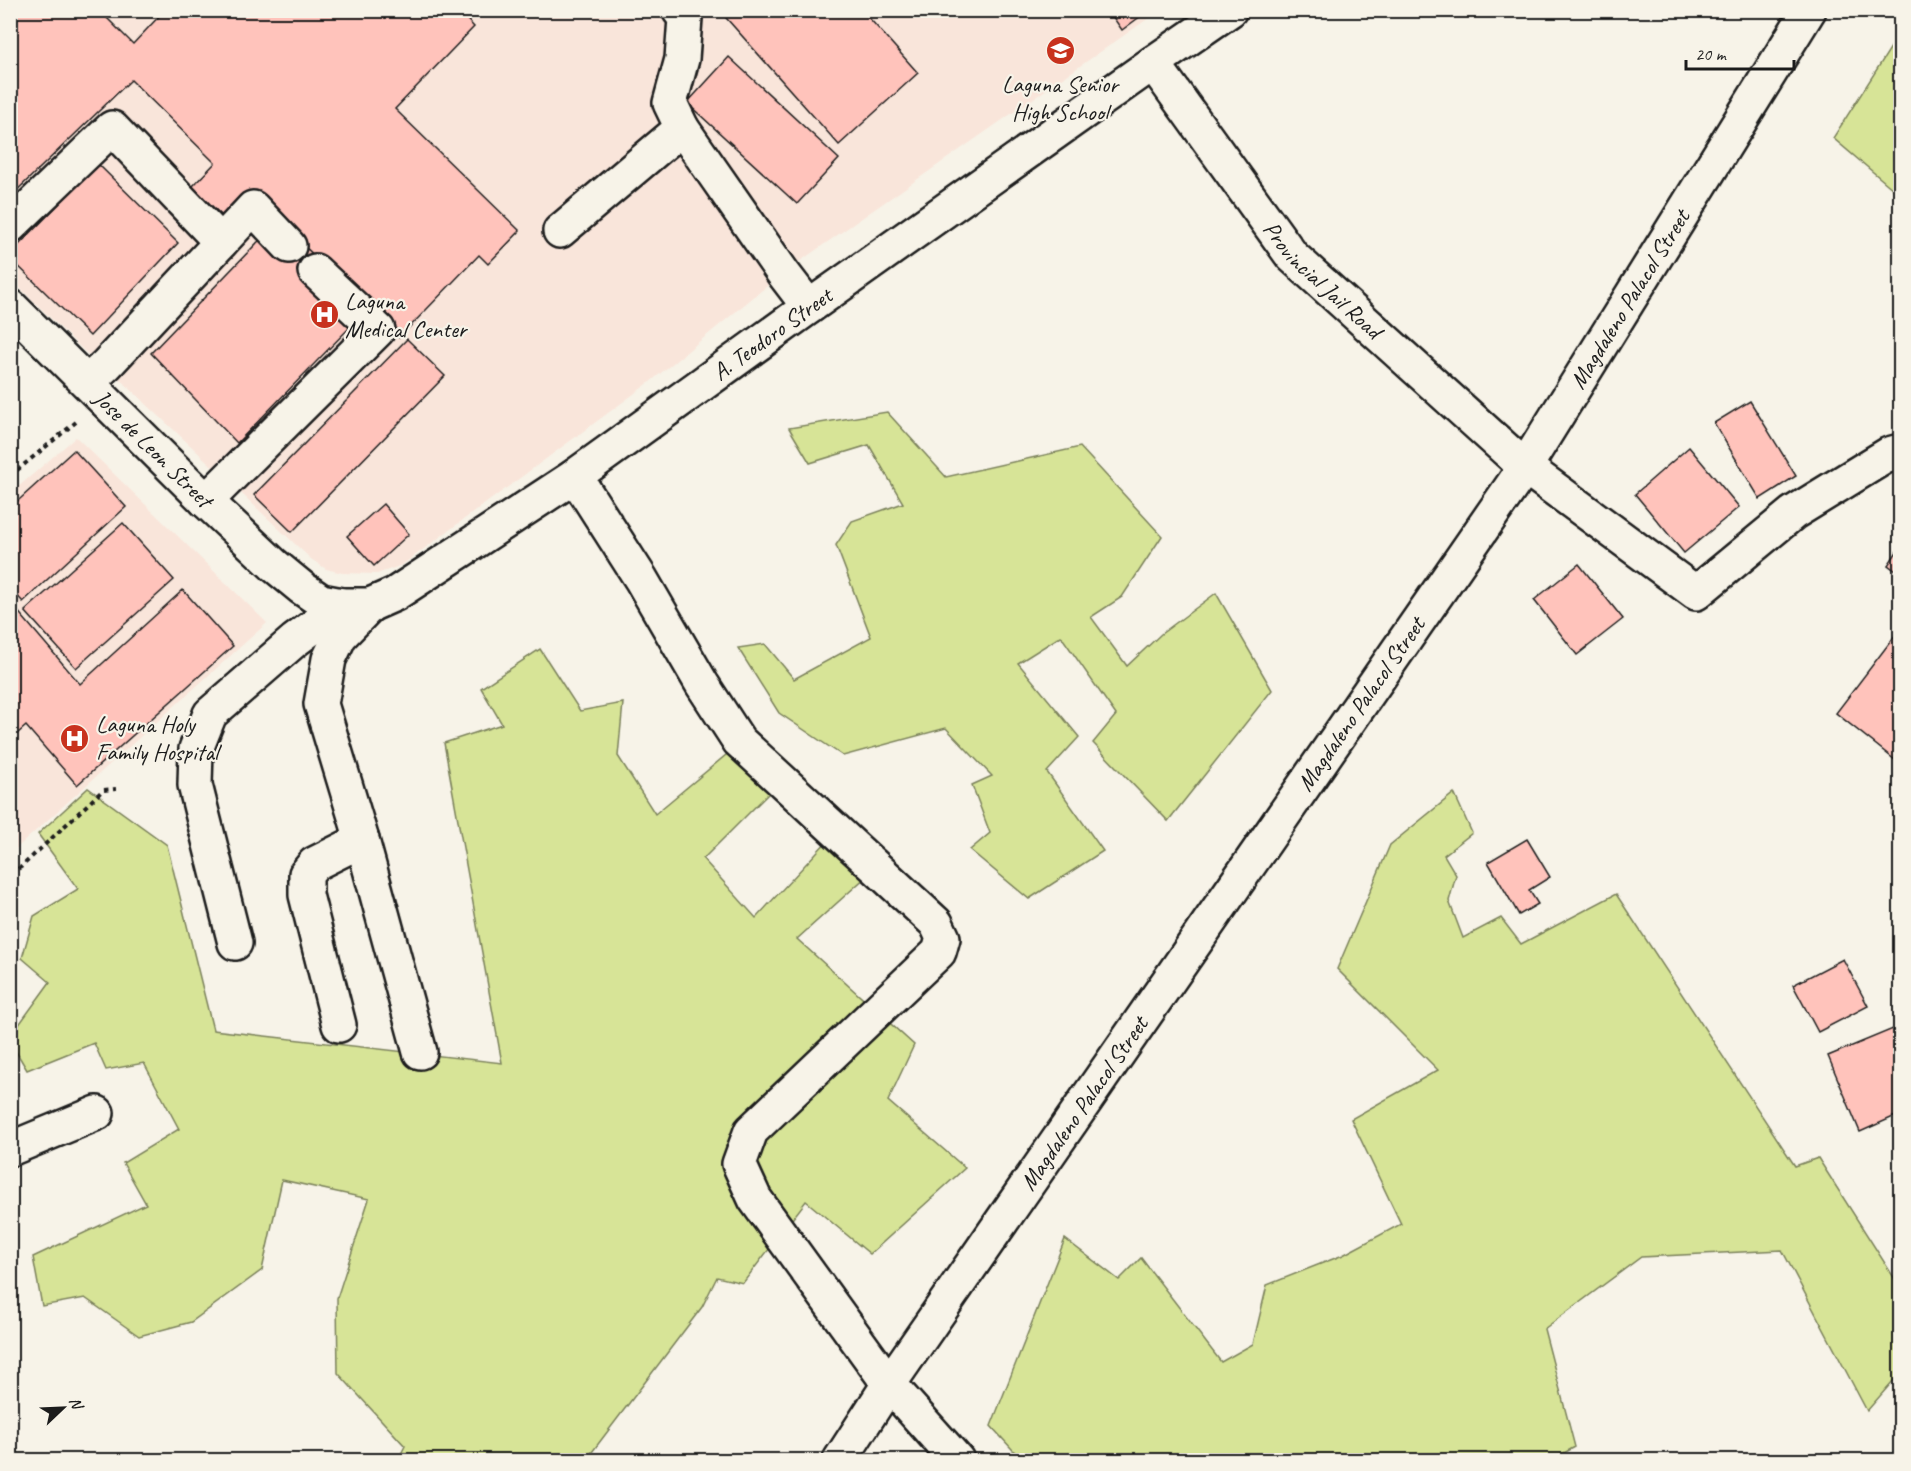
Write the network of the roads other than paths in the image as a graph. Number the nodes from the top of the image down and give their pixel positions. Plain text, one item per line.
1 (1230, 10) edge
2 (1809, 10) edge
3 (685, 13) edge
4 (1152, 63) junction
5 (682, 128) junction
6 (10, 226) edge
7 (560, 231) dead end
8 (221, 242) junction
9 (290, 246) dead end
10 (315, 271) dead end
11 (10, 306) edge
12 (809, 307) junction
13 (96, 390) junction
14 (1900, 451) edge
15 (1525, 467) junction
16 (575, 476) junction
17 (206, 501) junction
18 (356, 605) junction
19 (362, 840) junction
20 (235, 943) dead end
21 (339, 1025) dead end
22 (420, 1052) dead end
23 (97, 1113) dead end
24 (10, 1149) edge
25 (889, 1384) junction
26 (840, 1461) edge
27 (957, 1461) edge

1 - 4 street, A. Teodoro Street
2 - 15 street, Magdaleno Palacol Street
3 - 5 street
4 - 12 street, A. Teodoro Street
4 - 15 street, Provincial Jail Road
5 - 7 street
5 - 12 street
6 - 8 street
8 - 9 street
8 - 13 street
10 - 17 street
11 - 13 street, Jose de Leon Street
12 - 16 street, A. Teodoro Street
13 - 17 street, Jose de Leon Street
14 - 15 street, Provincial Jail Road
15 - 25 street, Magdaleno Palacol Street
16 - 18 street, A. Teodoro Street
16 - 25 street
17 - 18 street, Jose de Leon Street
18 - 19 street
18 - 20 street
19 - 21 street
19 - 22 street
23 - 24 street
25 - 26 street, Magdaleno Palacol Street
25 - 27 street

